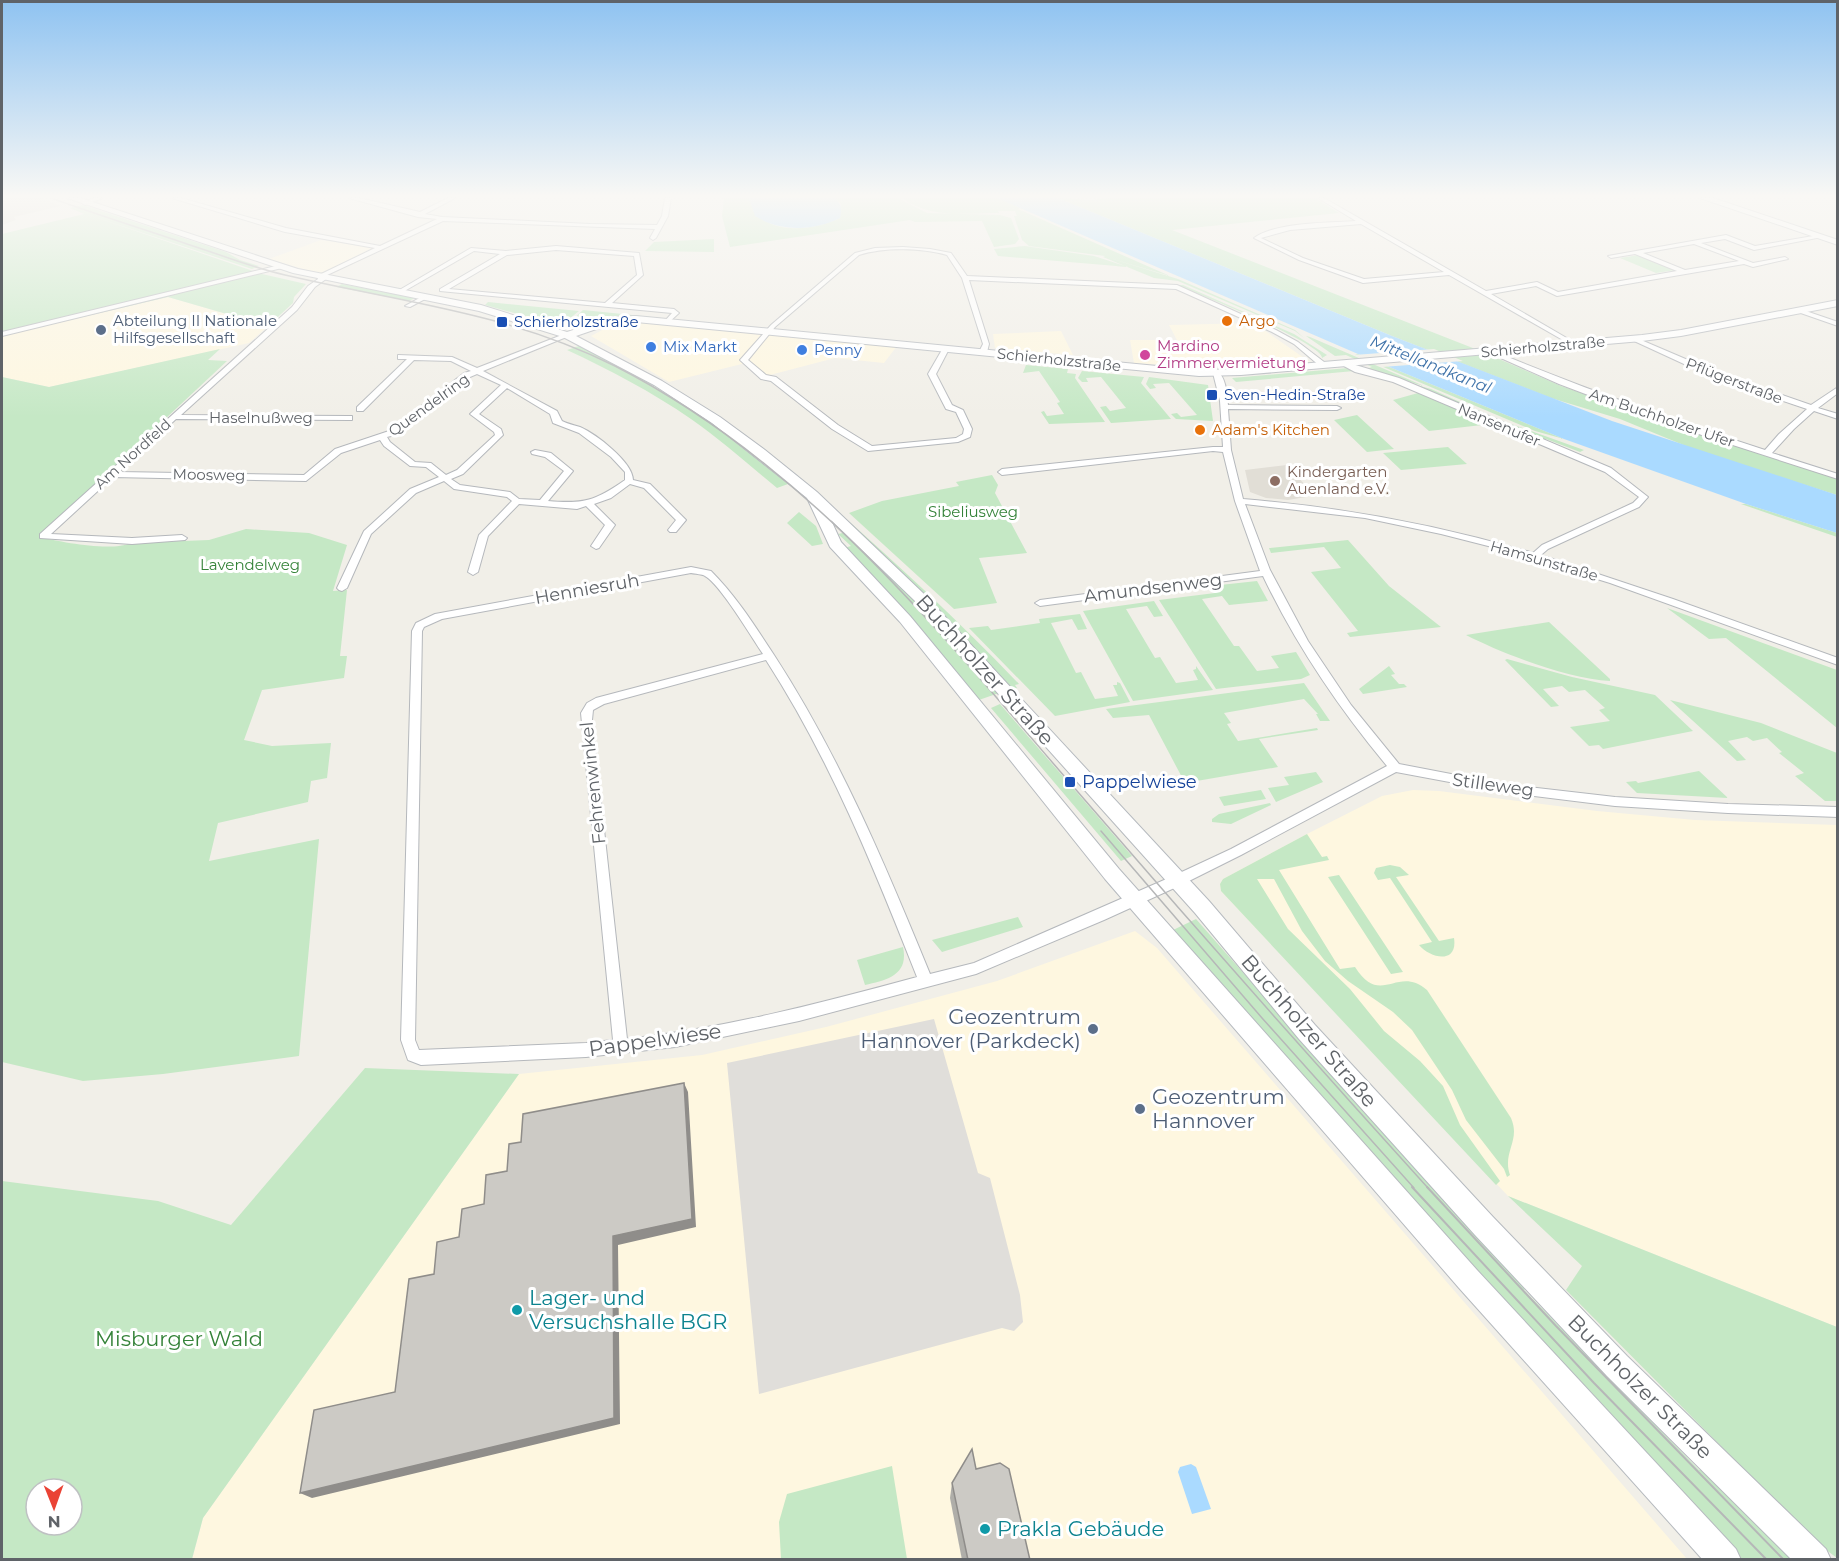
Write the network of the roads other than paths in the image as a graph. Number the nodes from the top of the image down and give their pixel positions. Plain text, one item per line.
1 (264, 271) edge
2 (294, 271) edge
3 (336, 271) edge
4 (435, 271) edge
5 (475, 271) edge
6 (639, 271) edge
7 (838, 271) edge
8 (960, 271) edge
9 (1334, 271) edge
10 (1447, 271) edge
11 (1691, 271) edge
12 (1684, 272) joint
13 (1451, 273) junction
14 (321, 278) junction
15 (965, 278) junction
16 (399, 292) junction
17 (1486, 293) junction
18 (425, 297) junction
19 (1838, 303) edge
20 (607, 304) junction
21 (408, 306) dead end
22 (1797, 310) junction
23 (667, 322) junction
24 (1838, 324) edge
25 (768, 331) junction
26 (2, 333) edge
27 (567, 335) junction
28 (1634, 339) junction
29 (1575, 345) junction
30 (945, 349) junction
31 (1489, 351) junction
32 (982, 352) junction
33 (400, 357) dead end
34 (412, 358) junction
35 (1345, 363) junction
36 (1324, 365) junction
37 (477, 370) junction
38 (1217, 373) junction
39 (506, 385) junction
40 (1838, 389) edge
41 (1223, 407) junction
42 (360, 408) dead end
43 (1337, 408) dead end
44 (1810, 409) junction
45 (174, 417) junction
46 (1838, 417) edge
47 (349, 418) dead end
48 (383, 438) junction
49 (1227, 450) junction
50 (535, 452) dead end
51 (1767, 454) junction
52 (1002, 472) dead end
53 (112, 474) junction
54 (1838, 477) edge
55 (444, 478) junction
56 (629, 481) junction
57 (812, 495) junction
58 (517, 501) junction
59 (1239, 501) junction
60 (588, 503) junction
61 (541, 504) junction
62 (673, 530) dead end
63 (182, 538) dead end
64 (596, 546) dead end
65 (1534, 557) junction
66 (473, 572) dead end
67 (1266, 573) junction
68 (342, 588) dead end
69 (1040, 603) dead end
70 (769, 656) junction
71 (1838, 662) edge
72 (1395, 767) junction
73 (1838, 812) edge
74 (1176, 881) junction
75 (1135, 900) junction
76 (926, 982) junction
77 (408, 1040) joint
78 (620, 1047) junction
79 (1725, 1560) edge
80 (1815, 1560) edge

1 - 26 street
2 - 14 main road, Buchholzer Straße
3 - 14 street, Am Nordfeld
4 - 16 street
5 - 20 street
6 - 20 street
7 - 25 street
8 - 15 street
9 - 13 street
10 - 13 street
11 - 12 street
12 - 17 street
13 - 17 street
14 - 16 main road, Buchholzer Straße
14 - 45 street, Am Nordfeld
15 - 32 street
15 - 36 street
16 - 18 main road, Buchholzer Straße
17 - 29 street
18 - 21 street
18 - 27 main road, Buchholzer Straße
19 - 22 main road, Schierholzstraße
20 - 23 street
22 - 24 street
22 - 28 main road, Schierholzstraße
23 - 25 main road, Schierholzstraße
23 - 27 main road, Schierholzstraße
25 - 30 main road, Schierholzstraße
25 - 30 street
27 - 37 street, Quendelring
27 - 57 main road, Buchholzer Straße
28 - 29 main road, Schierholzstraße
28 - 44 street, Pflügerstraße
29 - 31 main road, Schierholzstraße
30 - 32 main road, Schierholzstraße
31 - 35 main road, Schierholzstraße
31 - 51 street, Am Buchholzer Ufer
32 - 38 main road, Schierholzstraße
33 - 34 street
34 - 37 street
34 - 42 street
35 - 36 main road, Schierholzstraße
35 - 65 street, Nansenufer
36 - 38 main road, Schierholzstraße
37 - 39 street, Quendelring
37 - 48 street, Quendelring
38 - 41 street
39 - 55 street
39 - 56 street, Quendelring
40 - 44 street
41 - 43 street
41 - 49 street
44 - 46 street, Pflügerstraße
44 - 51 street
45 - 47 street, Haselnußweg
45 - 53 street, Am Nordfeld
48 - 53 street, Moosweg
48 - 55 street, Quendelring
49 - 52 street
49 - 59 street
50 - 61 street
51 - 54 street, Am Buchholzer Ufer
53 - 63 street, Am Nordfeld
55 - 58 street, Quendelring
55 - 68 street
56 - 60 street, Quendelring
56 - 62 street
57 - 74 main road, Buchholzer Straße
57 - 75 main road, Buchholzer Straße
58 - 61 street, Quendelring
58 - 66 street
59 - 65 street, Hamsunstraße
59 - 67 street
60 - 61 street, Quendelring
60 - 64 street
65 - 71 street, Hamsunstraße
67 - 69 street, Amundsenweg
67 - 72 street
70 - 76 street, Henniesruh
70 - 77 street, Henniesruh
70 - 78 street, Fehrenwinkel
72 - 73 street, Stilleweg
72 - 74 street
74 - 75 street, Pappelwiese
74 - 80 main road, Buchholzer Straße
75 - 76 street, Pappelwiese
75 - 79 main road, Buchholzer Straße
76 - 78 street, Pappelwiese
77 - 78 street, Pappelwiese

